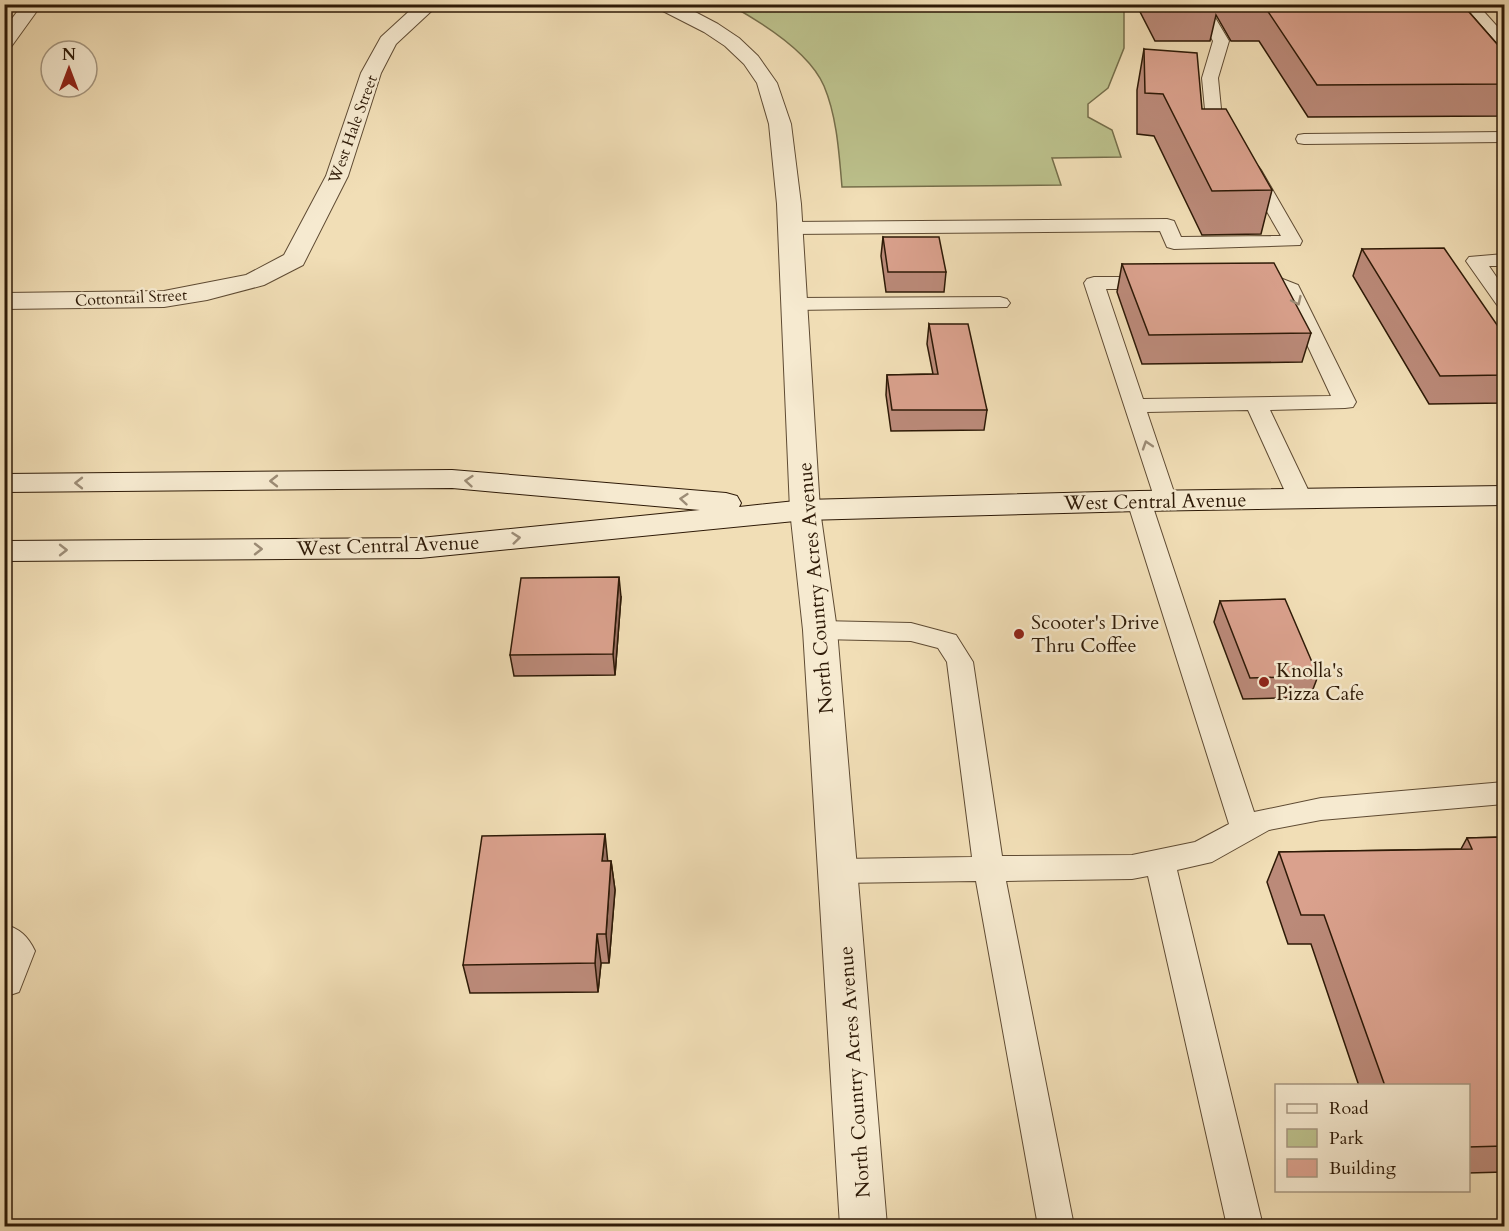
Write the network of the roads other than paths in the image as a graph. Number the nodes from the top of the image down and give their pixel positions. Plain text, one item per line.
1 (33, 4) edge
2 (430, 4) edge
3 (664, 4) edge
4 (1199, 4) edge
5 (1469, 4) edge
6 (1504, 42) edge
7 (4, 43) edge
8 (1504, 137) edge
9 (1304, 138) dead end
10 (790, 228) junction
11 (1504, 260) edge
12 (255, 280) joint
13 (1230, 282) edge
14 (1173, 283) edge
15 (4, 301) edge
16 (1504, 301) edge
17 (1000, 303) dead end
18 (794, 304) junction
19 (1256, 404) junction
20 (1134, 406) junction
21 (4, 483) edge
22 (1504, 496) edge
23 (1300, 498) junction
24 (1152, 501) junction
25 (805, 510) junction
26 (4, 551) edge
27 (820, 630) junction
28 (1504, 793) edge
29 (1245, 830) junction
30 (1160, 861) junction
31 (989, 869) junction
32 (839, 871) junction
33 (4, 941) edge
34 (4, 979) edge
35 (864, 1227) edge
36 (1056, 1227) edge
37 (1245, 1227) edge

1 - 7 street
2 - 12 street, West Hale Street
3 - 10 street, North Country Acres Avenue
4 - 10 lane
5 - 6 lane
8 - 9 lane
10 - 18 street, North Country Acres Avenue
11 - 16 lane
12 - 15 street, Cottontail Street
13 -> 19 lane
14 - 20 lane
17 - 18 lane
18 - 25 street, North Country Acres Avenue
19 - 20 lane
19 - 23 lane
24 -> 20 lane
25 -> 21 street, West Central Avenue
22 - 23 street, West Central Avenue
23 - 24 street, West Central Avenue
24 - 25 street, West Central Avenue
24 - 29 lane
26 -> 25 street, West Central Avenue
25 - 27 street, North Country Acres Avenue
27 - 31 lane
27 - 32 street, North Country Acres Avenue
28 - 29 lane
29 - 30 lane
30 - 31 lane
30 - 37 lane
31 - 32 lane
31 - 36 lane
32 - 35 street, North Country Acres Avenue
33 - 34 street

